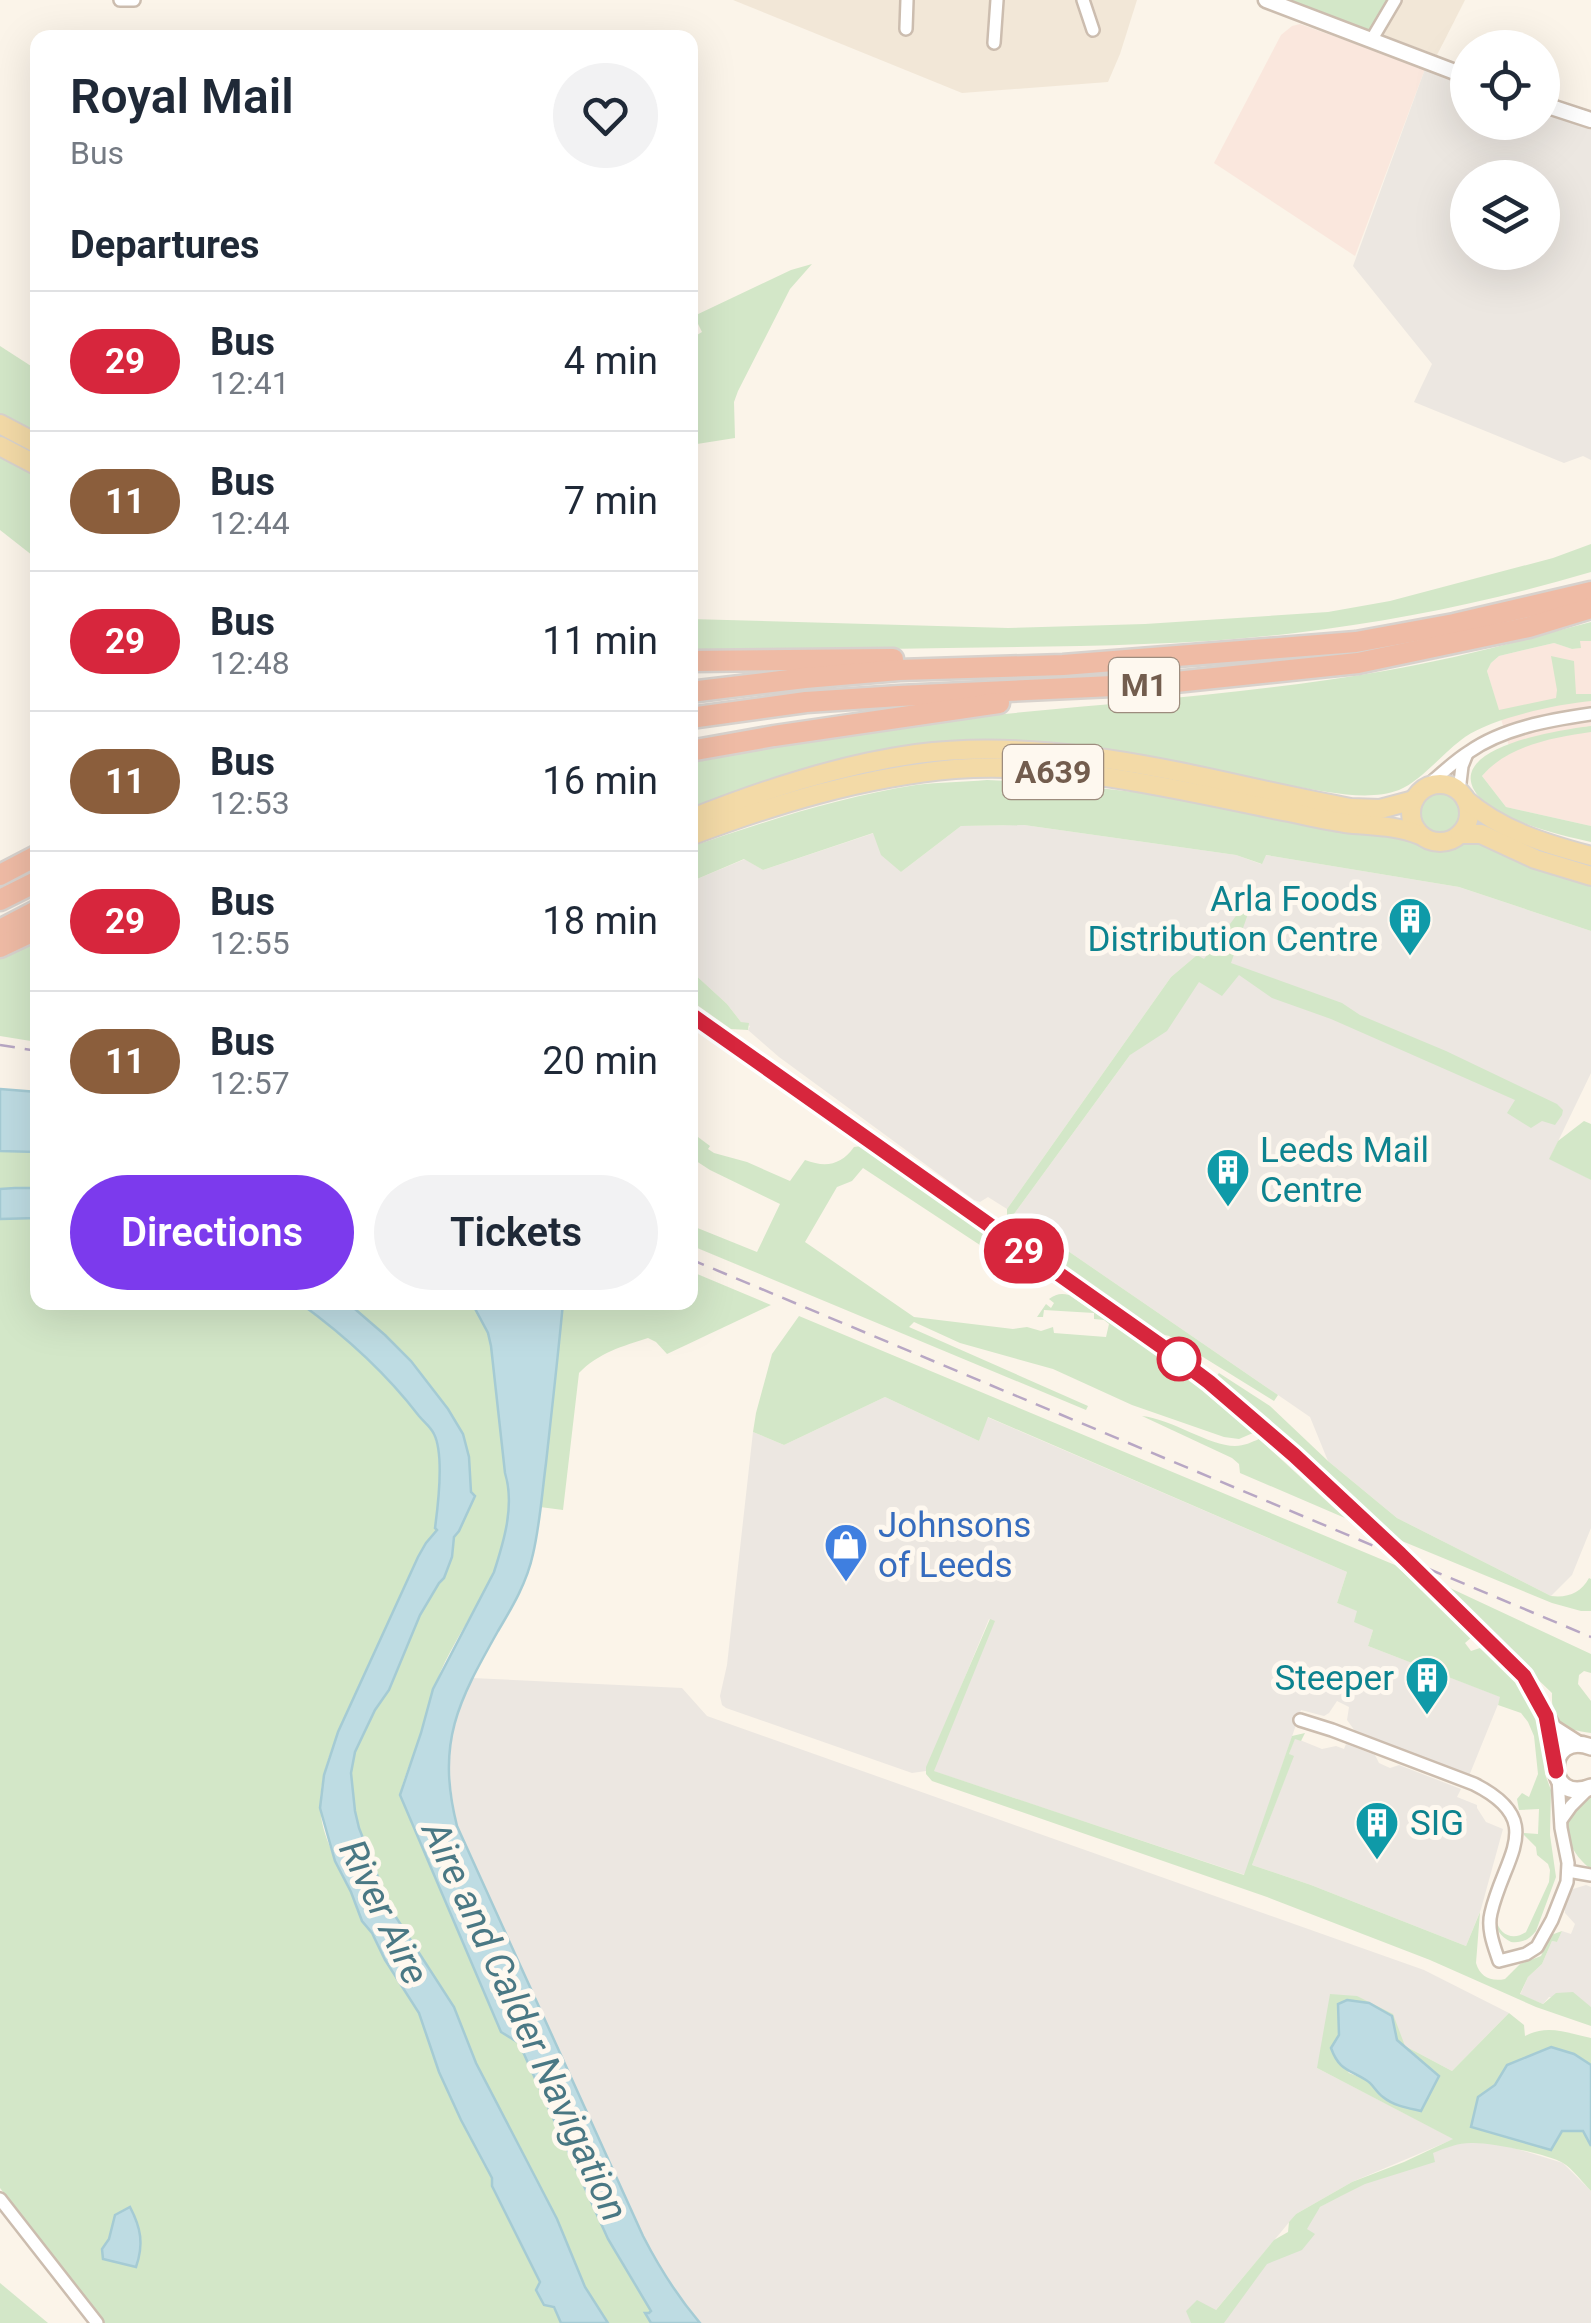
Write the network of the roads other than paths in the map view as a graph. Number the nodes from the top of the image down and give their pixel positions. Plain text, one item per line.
1 (134, 0) edge
2 (907, 0) edge
3 (998, 0) edge
4 (1084, 0) edge
5 (1266, 0) edge
6 (1395, 0) edge
7 (120, 1) edge
8 (906, 29) dead end
9 (1092, 30) dead end
10 (1372, 40) junction
11 (994, 43) dead end
12 (1450, 70) edge
13 (1560, 110) edge
14 (1591, 120) edge
15 (0, 424) edge
16 (30, 440) edge
17 (0, 446) edge
18 (30, 462) edge
19 (1591, 592) edge
20 (1591, 608) edge
21 (1156, 659) junction
22 (698, 660) edge
23 (1156, 684) junction
24 (698, 691) edge
25 (1591, 714) edge
26 (698, 717) edge
27 (698, 750) edge
28 (1468, 752) junction
29 (1419, 794) junction
30 (1463, 795) junction
31 (698, 816) edge
32 (698, 833) edge
33 (1420, 834) junction
34 (1460, 834) junction
35 (1591, 856) edge
36 (30, 859) edge
37 (0, 876) edge
38 (1591, 876) edge
39 (30, 885) edge
40 (0, 900) edge
41 (30, 914) edge
42 (0, 930) edge
43 (30, 933) edge
44 (0, 947) edge
45 (698, 1023) edge
46 (1546, 1716) junction
47 (1300, 1720) dead end
48 (1585, 1746) edge
49 (1557, 1775) junction
50 (1590, 1788) edge
51 (1561, 1820) junction
52 (1568, 1871) junction
53 (1591, 1875) edge
54 (0, 2199) edge
55 (96, 2323) edge

1 - 7 street
2 - 8 street
3 - 11 street
4 - 9 street
5 - 10 street
6 - 10 street
10 - 12 street
13 - 14 street
15 - 16 main road
17 - 18 main road
19 - 21 highway, M1
20 - 23 highway, M1
21 - 22 highway, M1
21 - 24 highway, M1
23 - 26 highway, M1
23 - 27 highway
25 - 28 street
28 - 29 street
28 - 30 street
29 - 30 main road
29 - 31 main road, A639
29 - 33 main road
30 - 34 main road
30 - 35 main road
32 - 33 main road, A639
33 - 34 main road
34 - 38 main road
36 - 37 highway
39 - 40 highway
41 - 42 highway
43 - 44 highway
45 - 46 main road
46 - 48 main road
46 - 49 main road
47 - 52 street
48 - 49 main road
49 - 50 main road
49 - 51 street
50 - 51 street
51 - 52 street
52 - 53 street
54 - 55 street

